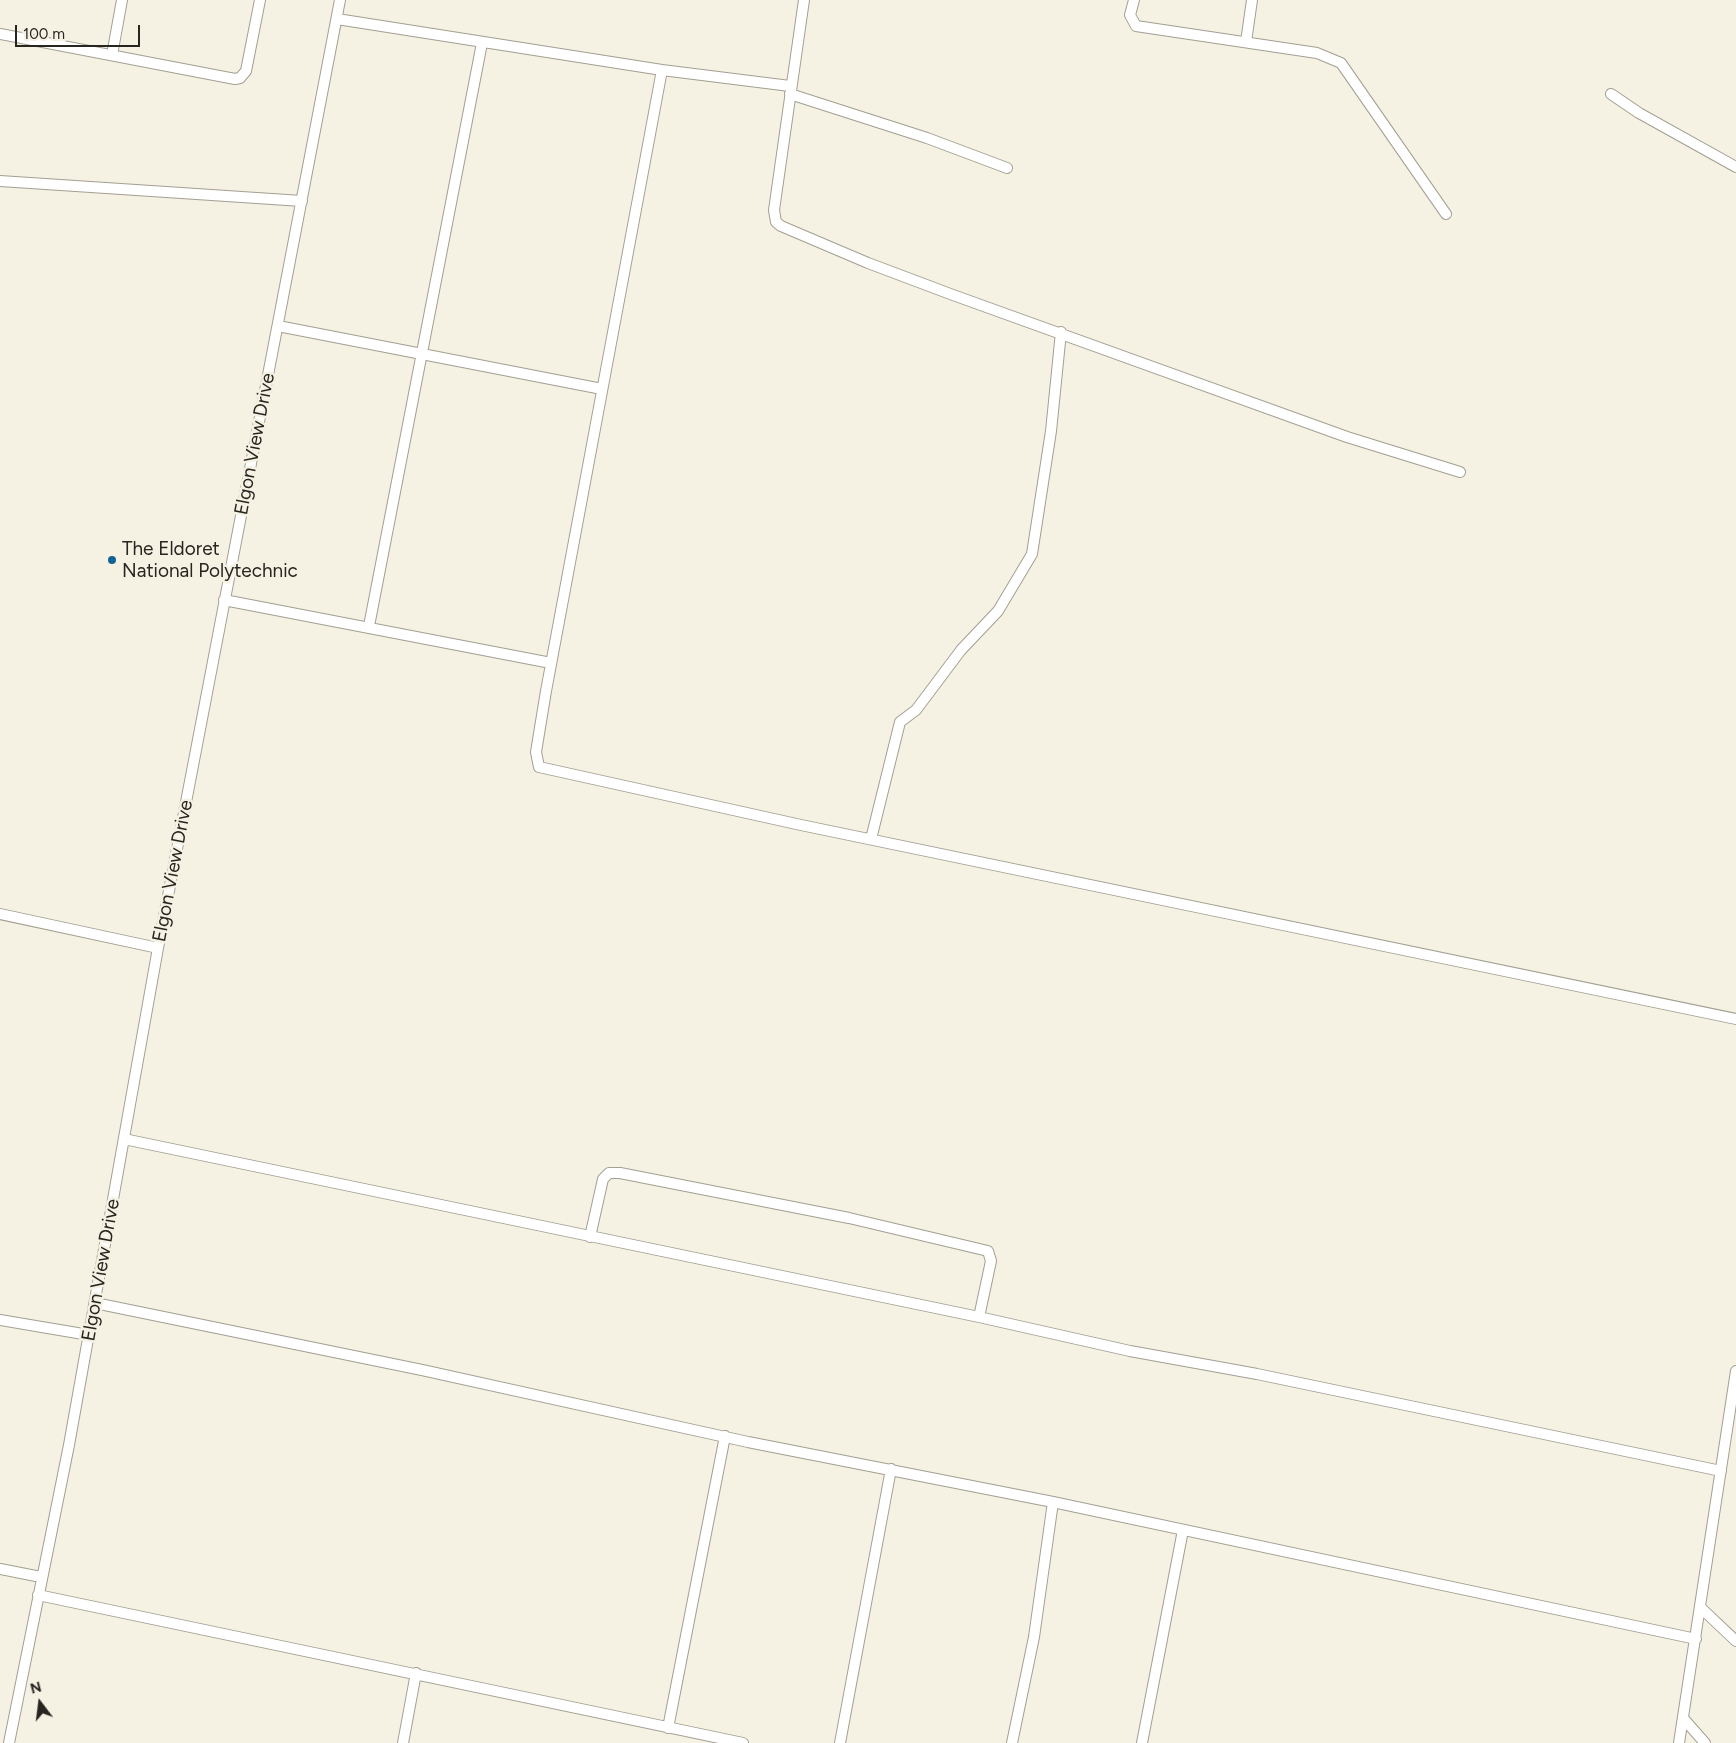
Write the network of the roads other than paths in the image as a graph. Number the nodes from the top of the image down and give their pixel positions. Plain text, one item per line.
1 (122, 0) edge
2 (260, 0) edge
3 (340, 0) edge
4 (804, 0) edge
5 (1134, 0) edge
6 (1252, 0) edge
7 (336, 19) junction
8 (0, 34) edge
9 (1246, 42) junction
10 (482, 43) junction
11 (112, 55) junction
12 (662, 70) junction
13 (790, 90) junction
14 (1611, 94) dead end
15 (1736, 167) edge
16 (1007, 168) dead end
17 (0, 181) edge
18 (302, 201) junction
19 (1446, 214) dead end
20 (278, 326) junction
21 (1061, 332) junction
22 (421, 352) junction
23 (602, 389) junction
24 (1460, 472) dead end
25 (224, 600) junction
26 (370, 626) junction
27 (552, 663) junction
28 (871, 839) junction
29 (0, 914) edge
30 (158, 948) junction
31 (1736, 1019) edge
32 (124, 1139) junction
33 (590, 1237) junction
34 (95, 1303) junction
35 (979, 1317) junction
36 (0, 1320) edge
37 (89, 1335) junction
38 (1736, 1372) edge
39 (725, 1436) junction
40 (891, 1469) junction
41 (1721, 1471) junction
42 (1053, 1502) junction
43 (1183, 1530) junction
44 (0, 1569) edge
45 (42, 1578) junction
46 (38, 1595) junction
47 (1700, 1608) junction
48 (1696, 1639) junction
49 (1736, 1641) edge
50 (416, 1673) junction
51 (1683, 1718) junction
52 (668, 1728) junction
53 (8, 1743) edge
54 (403, 1743) edge
55 (743, 1743) edge
56 (840, 1743) edge
57 (1012, 1743) edge
58 (1142, 1743) edge
59 (1679, 1743) edge
60 (1705, 1743) edge

1 - 11 street
2 - 11 street
3 - 7 street, Elgon View Drive
4 - 13 street
5 - 9 street
6 - 9 street
7 - 10 street
7 - 18 street, Elgon View Drive
8 - 11 street
9 - 19 street
10 - 12 street
10 - 22 street
12 - 13 street
12 - 23 street
13 - 16 street
13 - 21 street
14 - 15 street
17 - 18 street
18 - 20 street, Elgon View Drive
20 - 22 street
20 - 25 street, Elgon View Drive
21 - 24 street
21 - 28 street
22 - 23 street
22 - 26 street
23 - 27 street
25 - 26 street
25 - 30 street, Elgon View Drive
26 - 27 street
27 - 28 street
28 - 31 street
29 - 30 street
30 - 32 street, Elgon View Drive
32 - 33 street
32 - 34 street, Elgon View Drive
33 - 35 street
33 - 35 street
34 - 37 street, Elgon View Drive
34 - 39 street
35 - 41 street
36 - 37 street
37 - 45 street, Elgon View Drive
38 - 41 street
39 - 40 street
39 - 52 street
40 - 42 street
40 - 56 street
41 - 47 street
42 - 43 street
42 - 57 street
43 - 48 street
43 - 58 street
44 - 45 street
45 - 46 street, Elgon View Drive
46 - 50 street
46 - 53 street, Elgon View Drive
47 - 48 street
47 - 49 street
48 - 51 street
50 - 52 street
50 - 54 street
51 - 59 street
51 - 60 street
52 - 55 street

